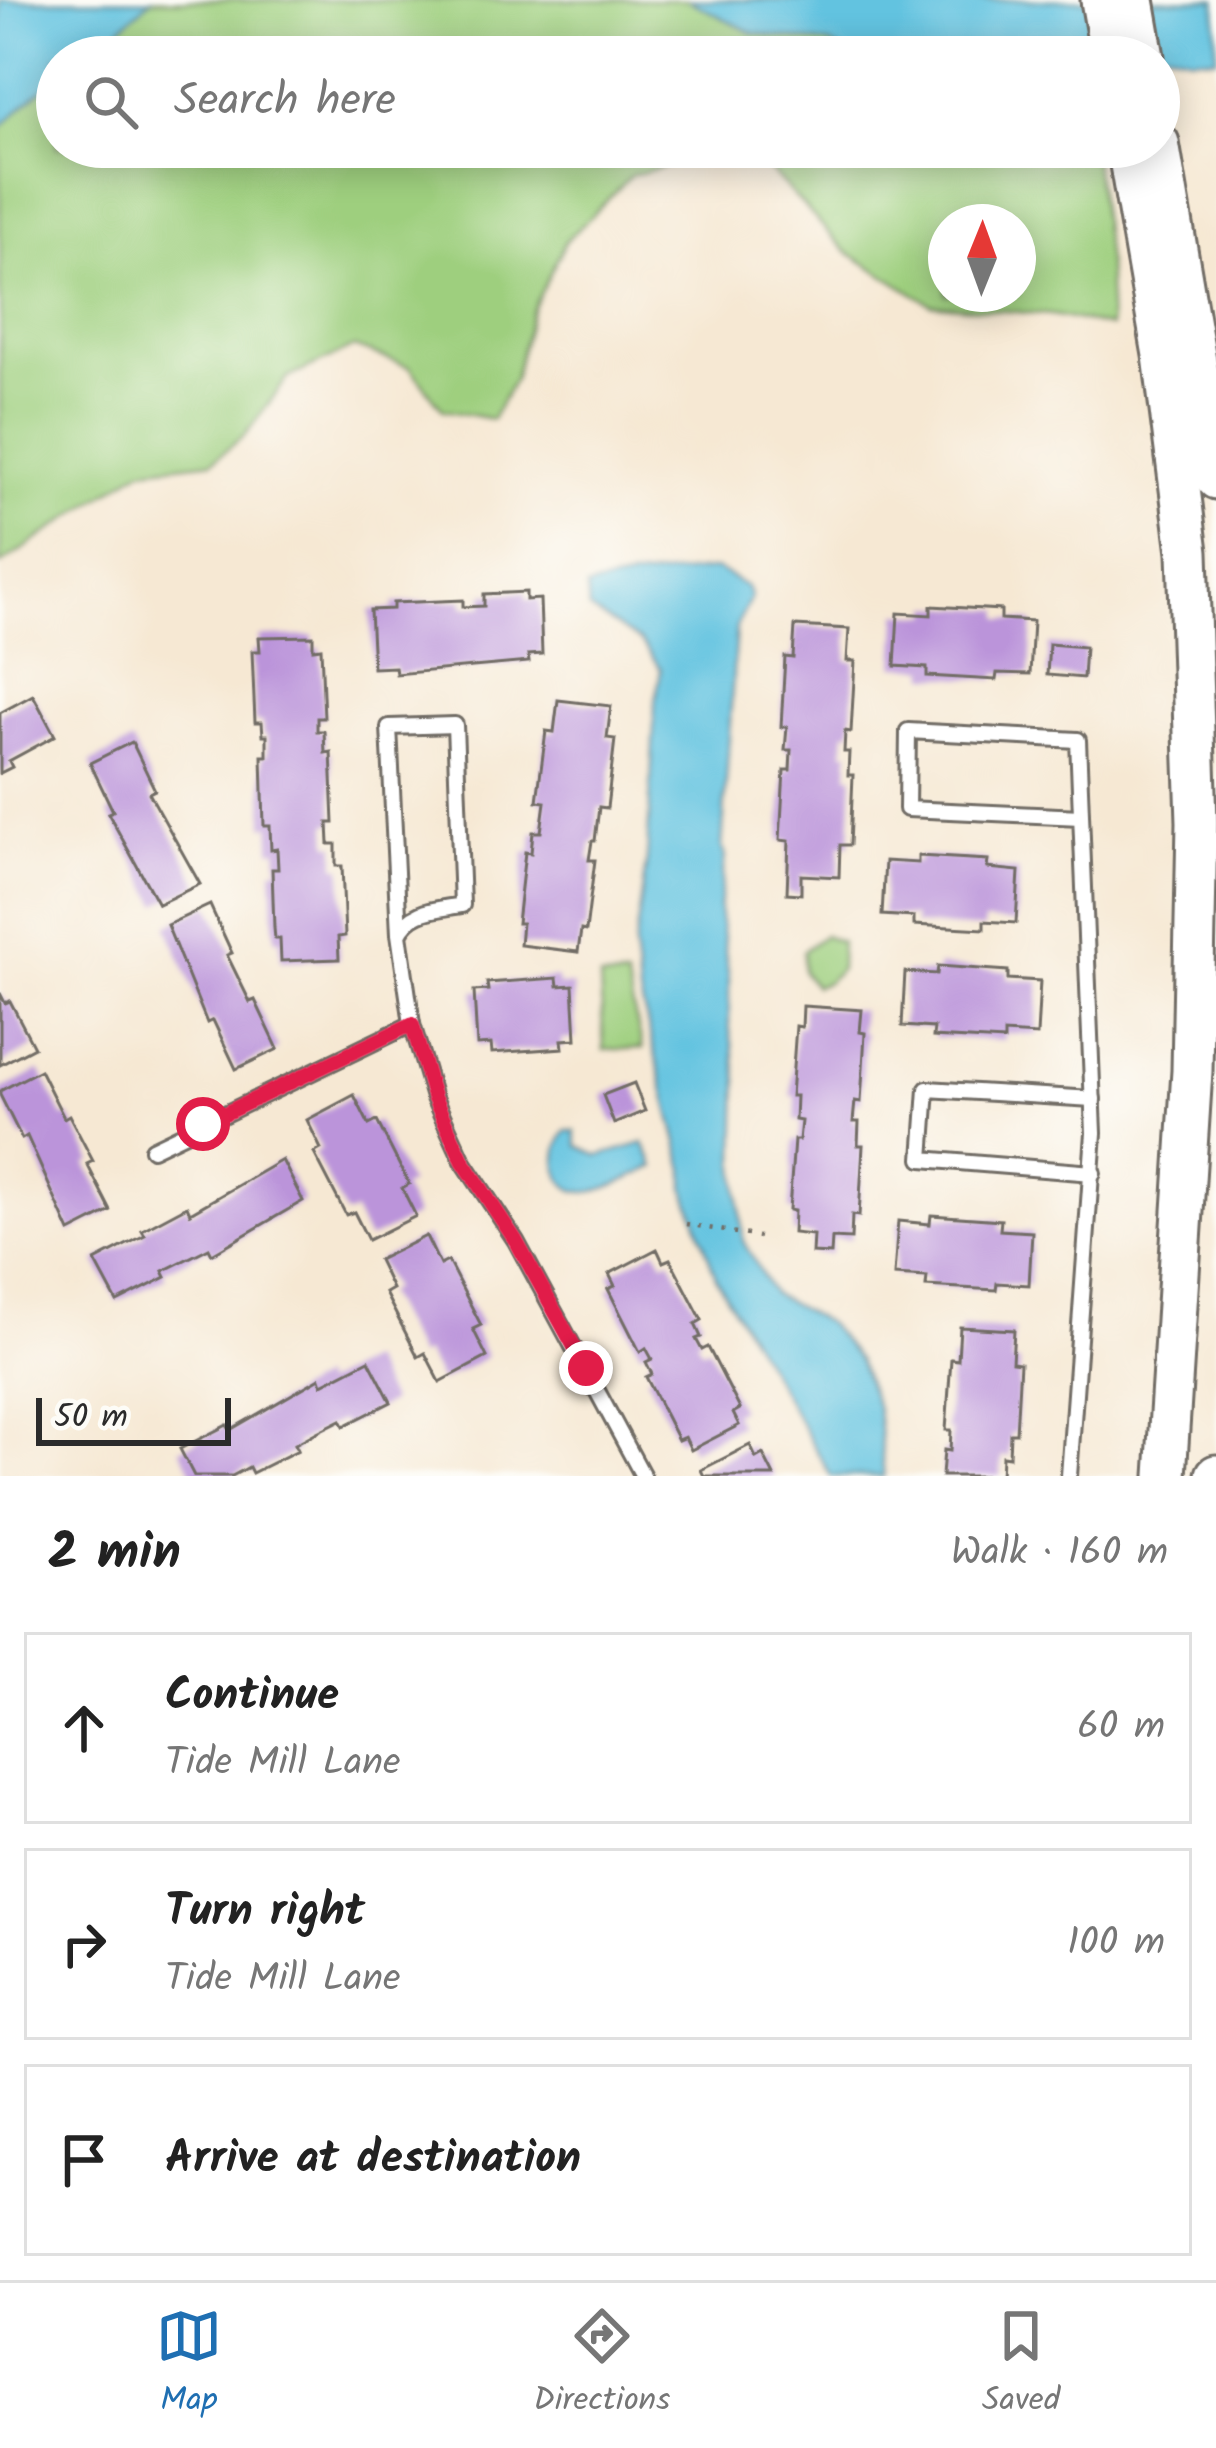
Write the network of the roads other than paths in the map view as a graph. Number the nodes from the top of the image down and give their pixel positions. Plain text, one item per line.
1 (1101, 0) edge
2 (1134, 0) edge
3 (1108, 36) edge
4 (1140, 36) edge
5 (1131, 168) edge
6 (1163, 168) edge
7 (1216, 479) edge
8 (1081, 817) junction
9 (399, 934) junction
10 (412, 1024) junction
11 (1093, 1099) junction
12 (152, 1149) dead end
13 (1093, 1173) junction
14 (643, 1476) edge
15 (1069, 1476) edge
16 (1166, 1476) edge

1 - 3 main road
2 - 4 main road
5 - 16 main road
6 - 7 main road
8 - 8 lane
8 - 11 lane
9 - 9 lane
9 - 10 lane
10 - 12 lane
10 - 14 lane
11 - 13 lane
11 - 13 lane
13 - 15 lane

